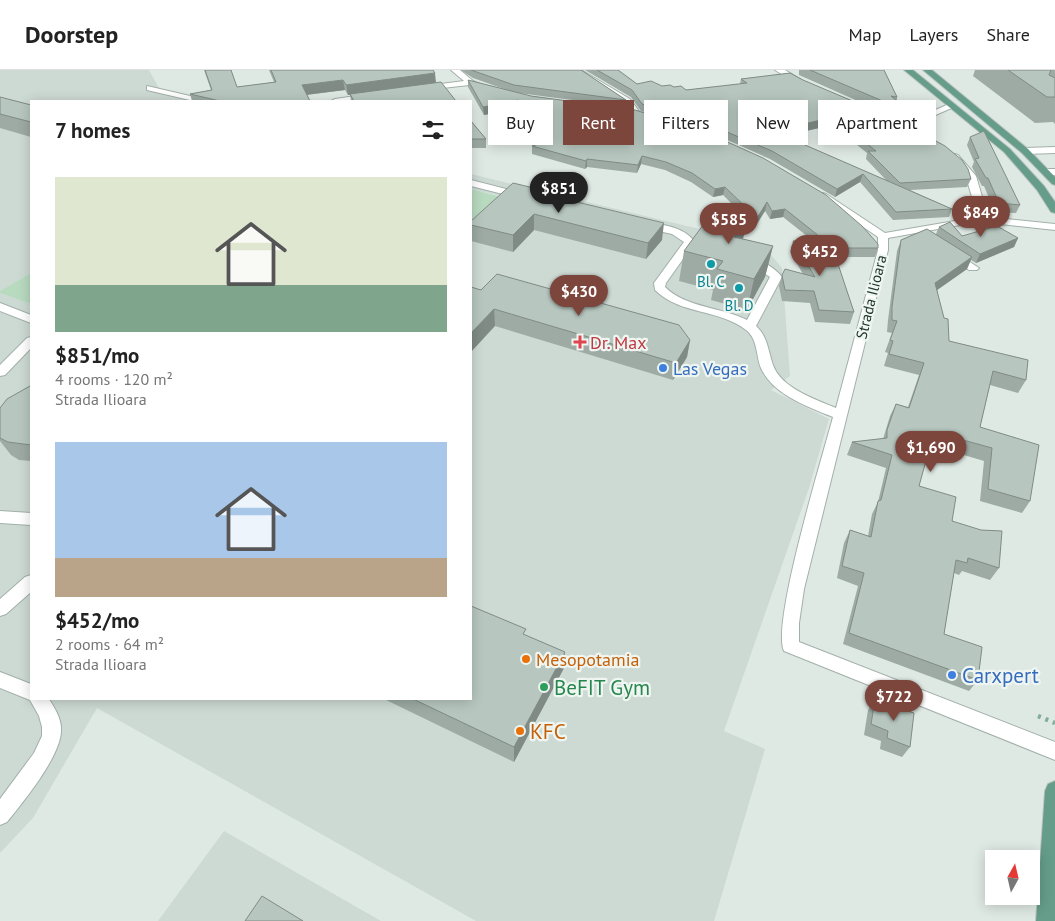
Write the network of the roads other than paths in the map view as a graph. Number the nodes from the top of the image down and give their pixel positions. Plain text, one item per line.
1 (455, 70) edge
2 (576, 70) edge
3 (779, 70) edge
4 (908, 70) edge
5 (927, 70) edge
6 (470, 83) junction
7 (813, 87) edge
8 (150, 88) dead end
9 (495, 92) edge
10 (375, 95) edge
11 (424, 98) edge
12 (199, 100) edge
13 (342, 100) edge
14 (952, 106) junction
15 (936, 113) edge
16 (634, 114) edge
17 (637, 114) junction
18 (644, 116) edge
19 (1025, 150) junction
20 (1055, 150) edge
21 (948, 151) edge
22 (1051, 172) edge
23 (1055, 182) edge
24 (472, 183) edge
25 (817, 191) edge
26 (537, 199) edge
27 (1055, 210) edge
28 (984, 220) junction
29 (630, 222) edge
30 (1055, 227) edge
31 (916, 230) junction
32 (883, 236) junction
33 (931, 241) edge
34 (946, 251) edge
35 (747, 259) edge
36 (973, 268) edge
37 (0, 307) edge
38 (30, 319) edge
39 (750, 327) junction
40 (30, 342) edge
41 (0, 372) edge
42 (841, 415) junction
43 (0, 517) edge
44 (30, 519) edge
45 (30, 583) edge
46 (0, 609) edge
47 (0, 680) edge
48 (30, 692) edge
49 (40, 700) edge
50 (1055, 751) edge
51 (1055, 790) edge
52 (0, 815) edge
53 (1047, 921) edge

1 - 6 street
2 - 17 street
3 - 7 street
4 - 14 main road
5 - 19 main road
6 - 9 street
6 - 11 street
8 - 12 street
10 - 13 street
14 - 15 street
14 - 27 main road
16 - 17 street
17 - 18 street
19 - 20 street
19 - 22 main road
21 - 28 street
22 - 23 main road
24 - 26 street
25 - 32 street, Strada Ilioara
28 - 30 street
28 - 31 street
29 - 39 street
31 - 32 street
31 - 33 street
32 - 42 street, Strada Ilioara
34 - 36 street
35 - 39 street
37 - 38 street
39 - 42 street
40 - 41 street
42 - 50 street, Strada Ilioara
43 - 44 street
45 - 46 street
47 - 48 street
49 - 52 street
51 - 53 main road

